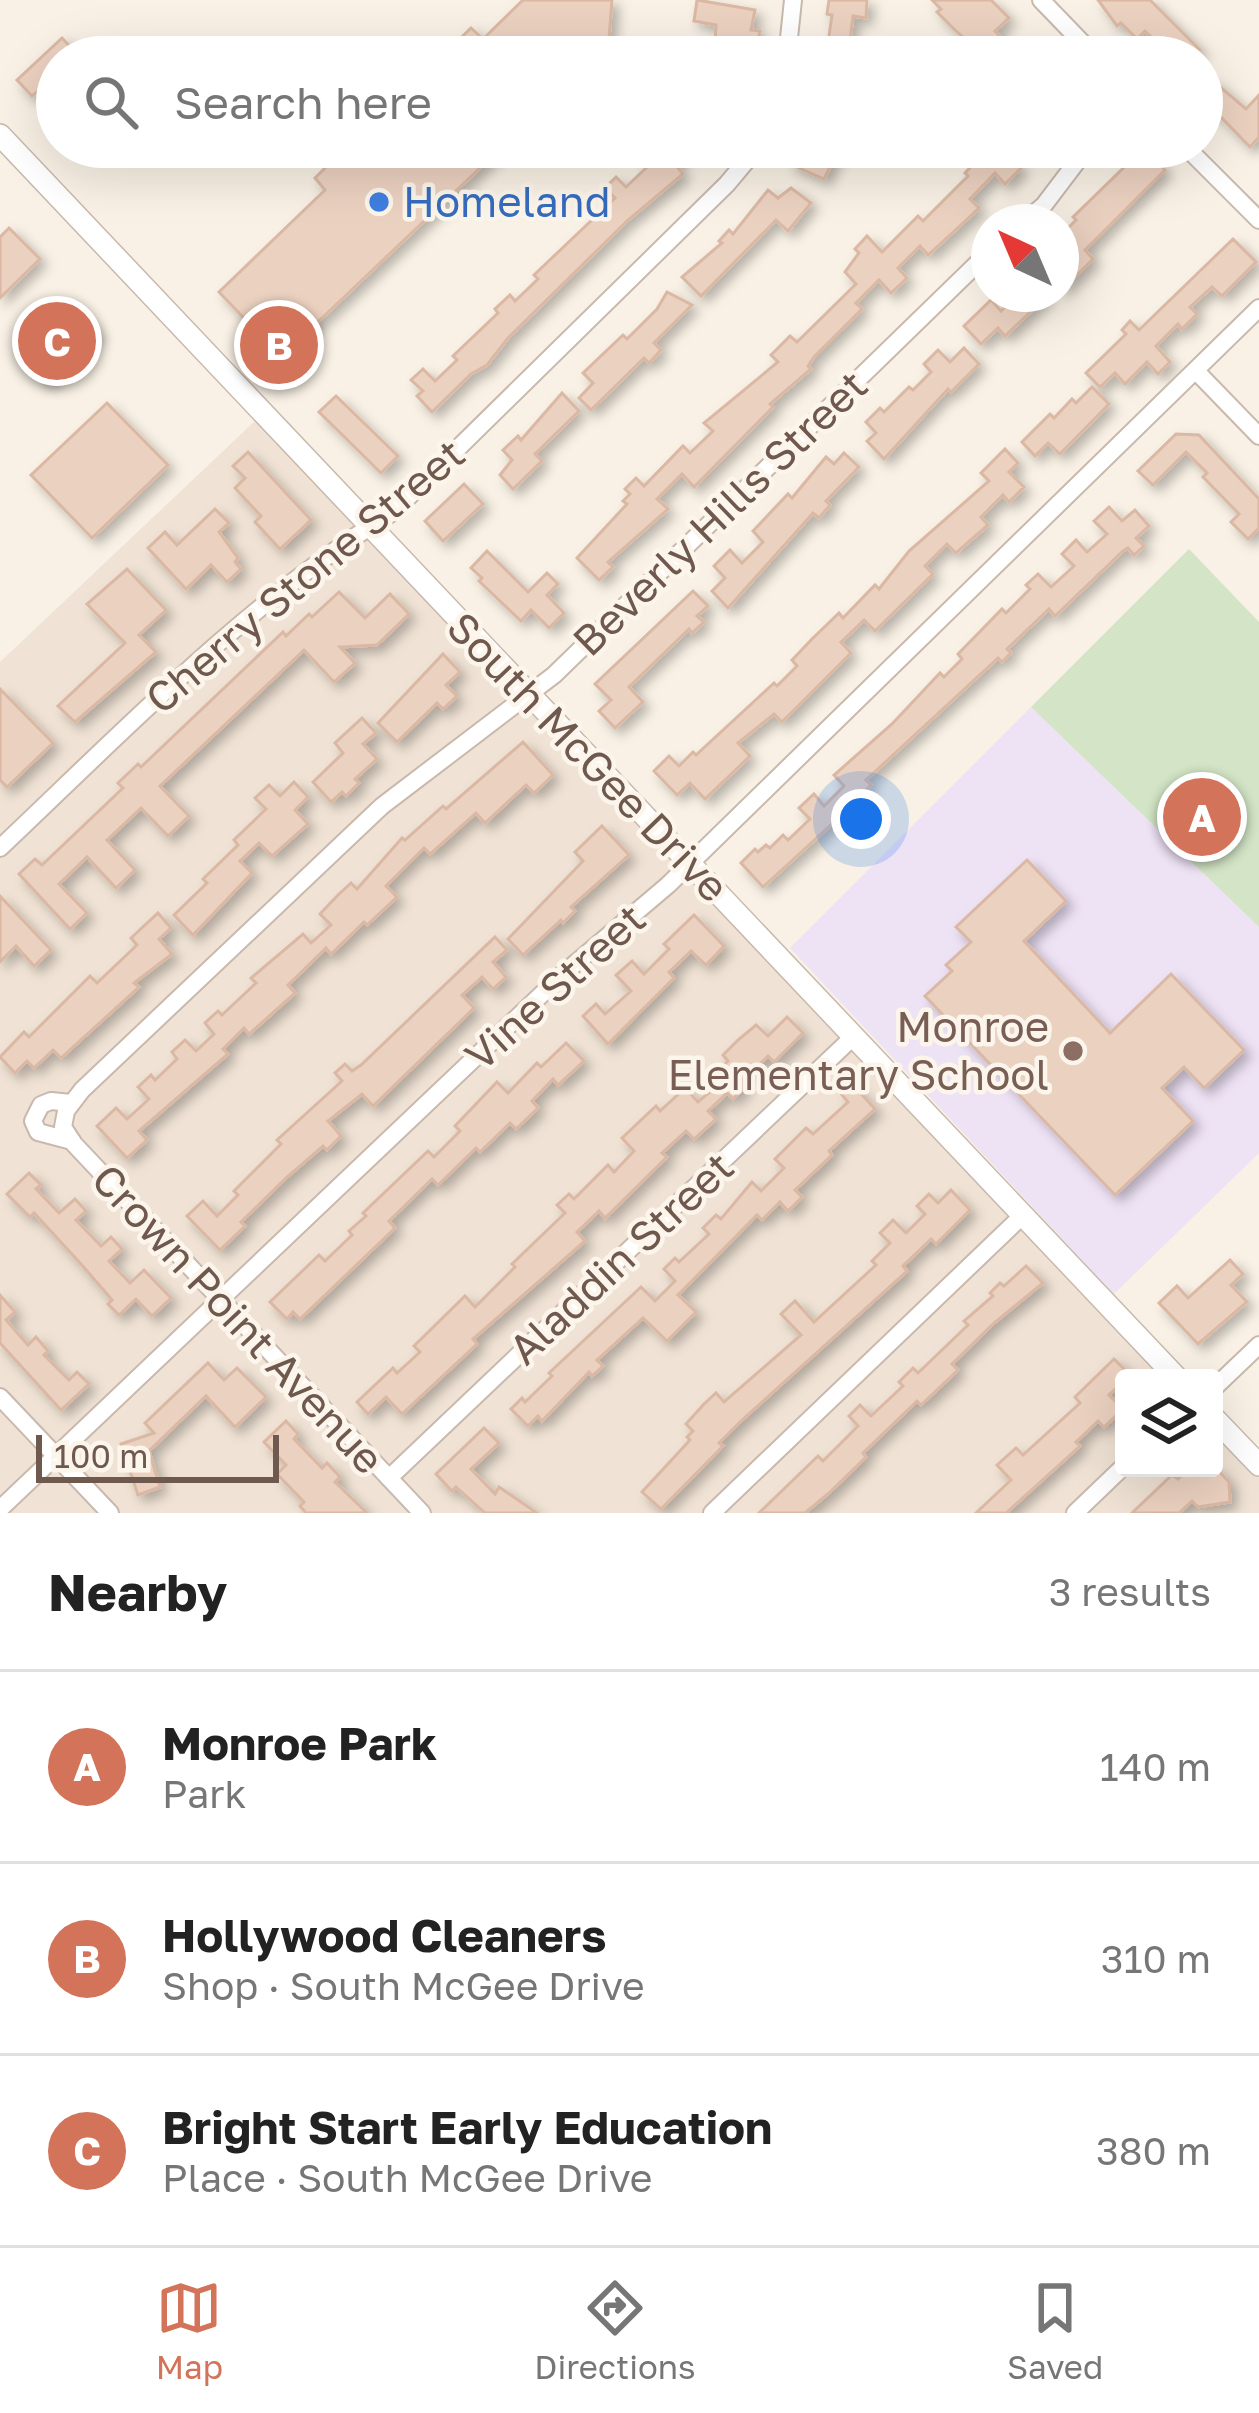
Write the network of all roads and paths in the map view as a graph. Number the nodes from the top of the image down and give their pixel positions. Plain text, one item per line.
1 (793, 0) edge
2 (1041, 0) edge
3 (790, 36) edge
4 (1076, 36) edge
5 (0, 135) edge
6 (740, 168) edge
7 (1072, 168) edge
8 (1207, 168) edge
9 (1045, 204) edge
10 (1259, 220) edge
11 (971, 269) edge
12 (1259, 308) edge
13 (1196, 371) junction
14 (1259, 436) edge
15 (369, 526) junction
16 (529, 695) junction
17 (0, 848) edge
18 (689, 864) junction
19 (853, 1037) junction
20 (67, 1111) junction
21 (72, 1142) junction
22 (1022, 1216) junction
23 (221, 1299) junction
24 (1259, 1346) edge
25 (1168, 1369) edge
26 (1223, 1380) edge
27 (0, 1397) edge
28 (1223, 1428) edge
29 (56, 1457) junction
30 (1259, 1466) edge
31 (1115, 1475) edge
32 (388, 1478) junction
33 (0, 1509) edge
34 (110, 1513) edge
35 (422, 1513) edge
36 (712, 1513) edge
37 (1075, 1513) edge

1 - 3 street
2 - 4 street
5 - 15 street, South McGee Drive
6 - 15 street, Cherry Stone Street
7 - 9 street
8 - 10 street
11 - 16 street, Beverly Hills Street
12 - 13 street, Vine Street
13 - 14 street
13 - 18 street, Vine Street
15 - 16 street, South McGee Drive
15 - 17 street, Cherry Stone Street
16 - 18 street, South McGee Drive
16 - 20 street, Beverly Hills Street
18 - 19 street, South McGee Drive
18 - 23 street, Vine Street
19 - 22 street, South McGee Drive
19 - 32 street, Aladdin Street
20 - 21 street, Crown Point Avenue
20 - 21 street, Beverly Hills Street
21 - 23 street, Crown Point Avenue
22 - 25 street, South McGee Drive
22 - 36 street
23 - 29 street, Vine Street
23 - 32 street, Crown Point Avenue
24 - 26 street
27 - 29 street
28 - 30 street
29 - 33 street, Vine Street
29 - 34 street
31 - 37 street
32 - 35 street, Crown Point Avenue

